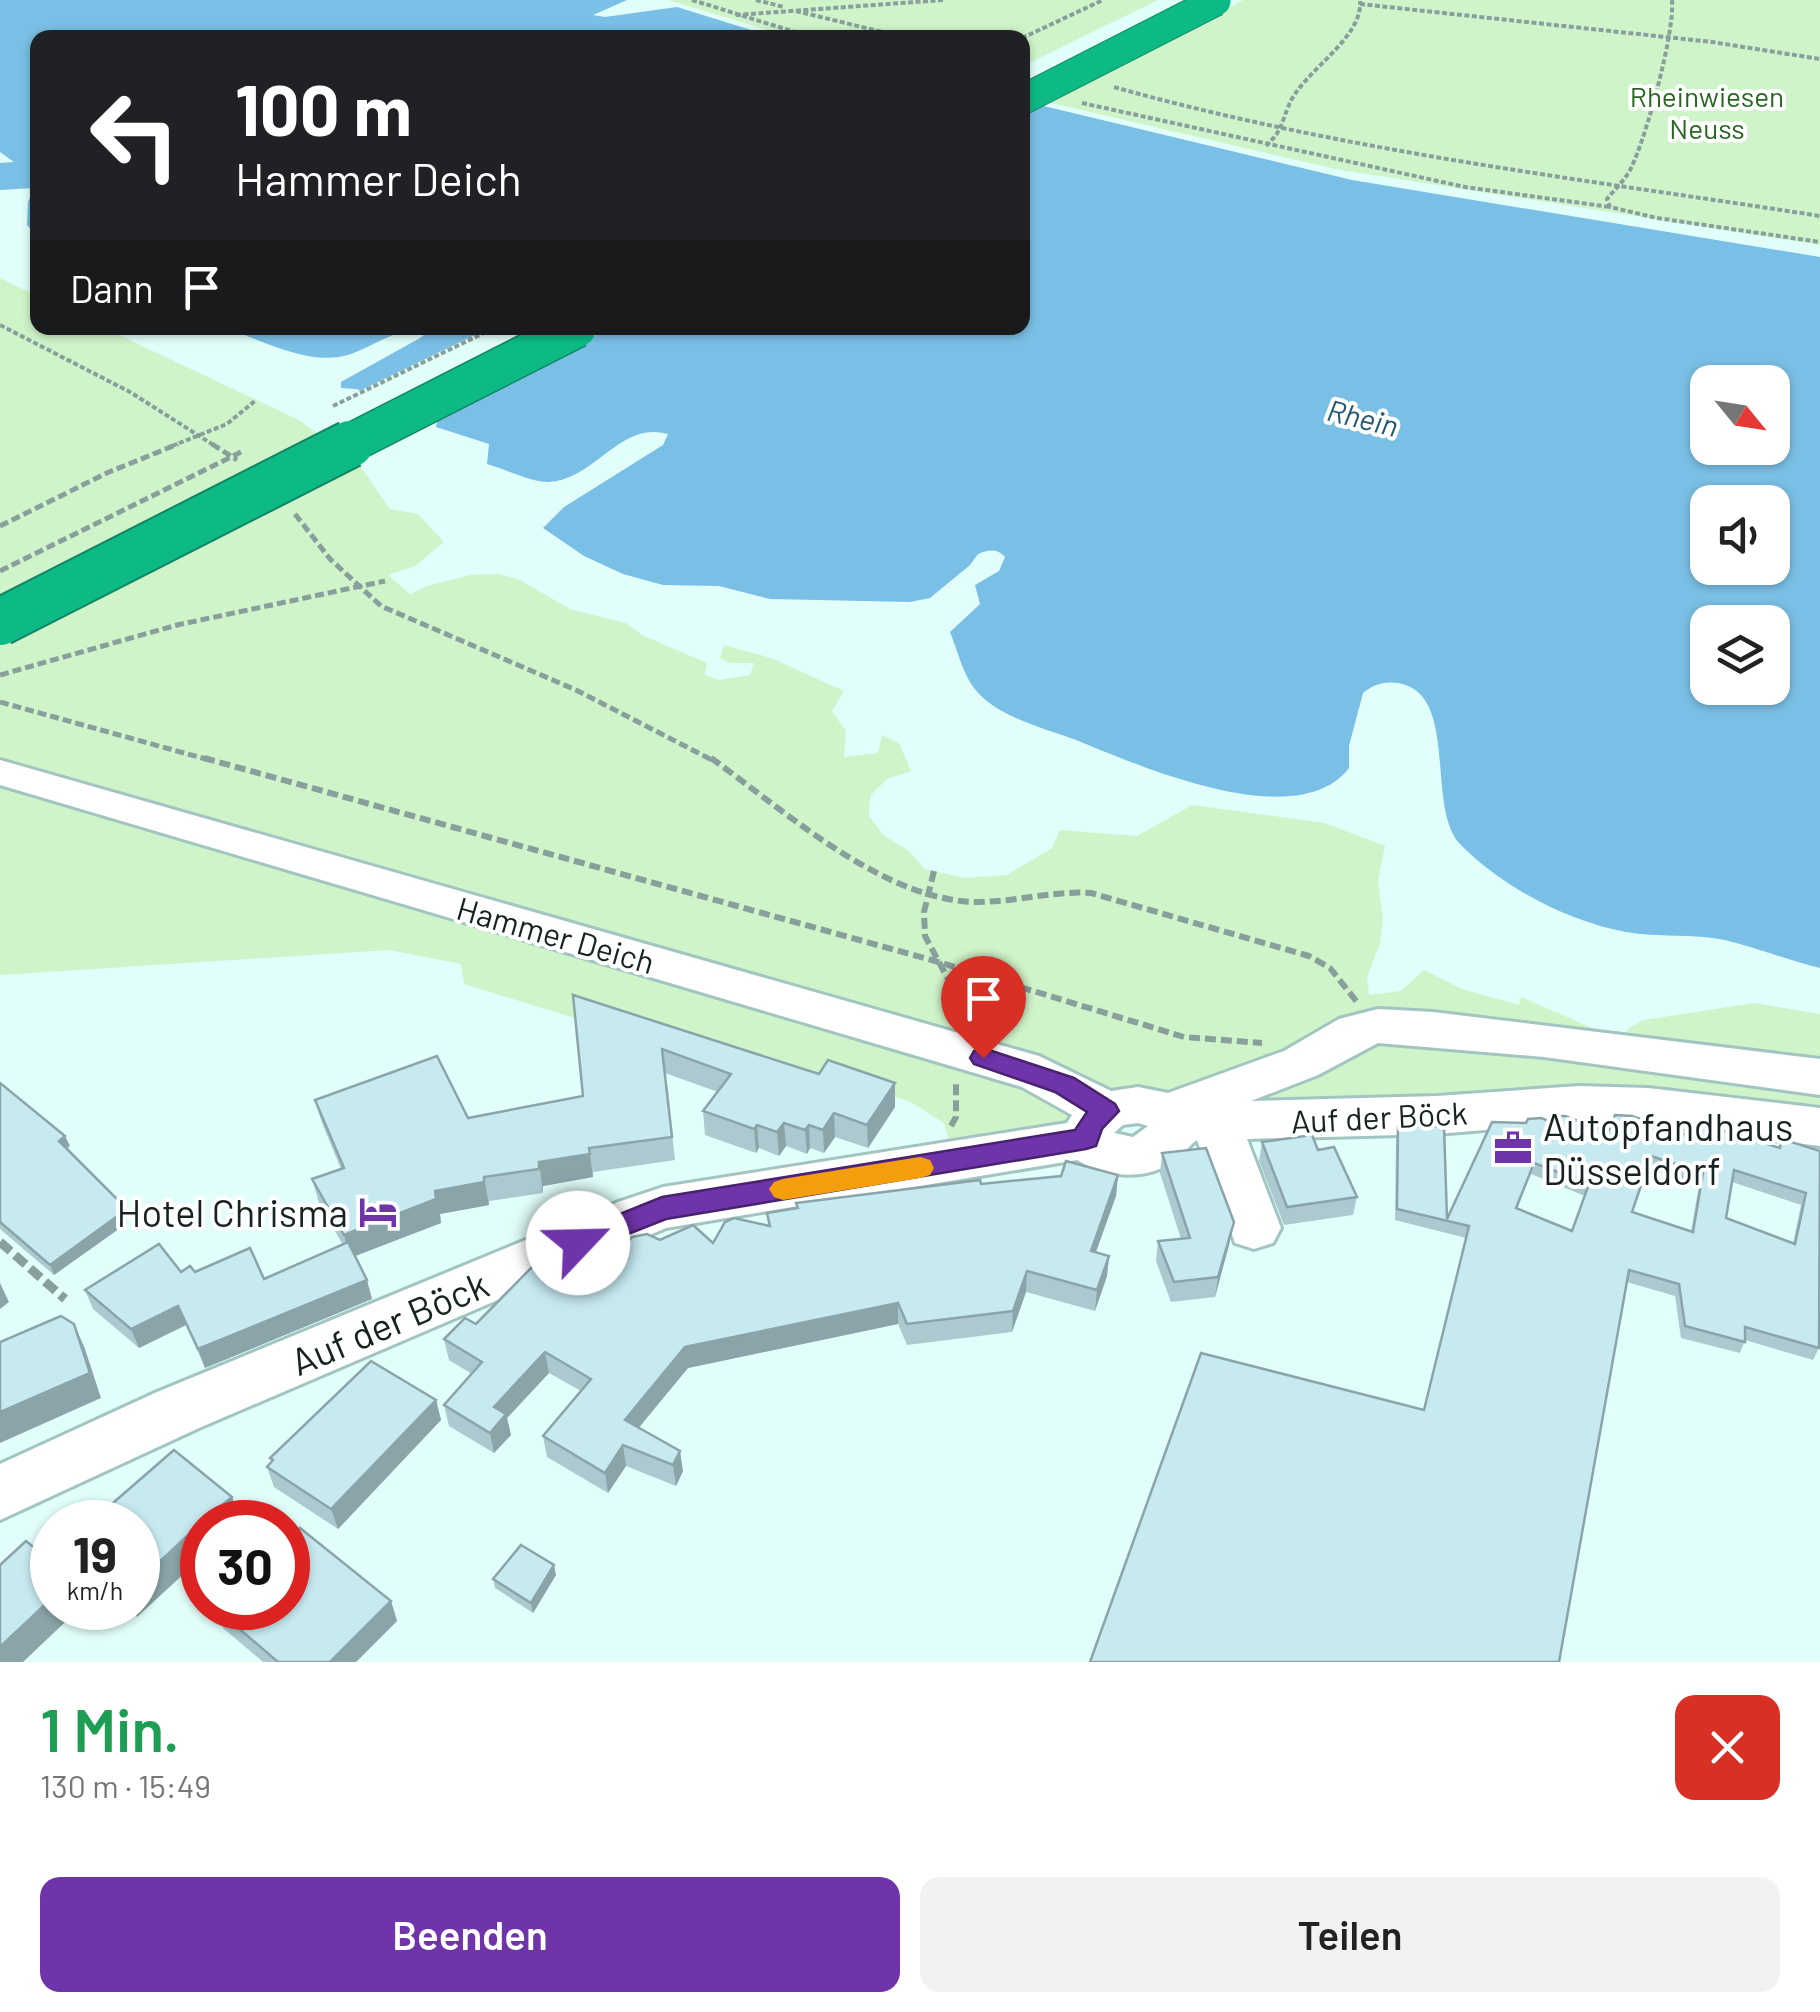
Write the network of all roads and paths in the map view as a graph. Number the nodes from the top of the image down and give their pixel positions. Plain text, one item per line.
1 (692, 0) edge
2 (756, 0) edge
3 (943, 0) edge
4 (1102, 0) edge
5 (1181, 0) edge
6 (1672, 0) edge
7 (1216, 1) edge
8 (1360, 2) edge
9 (788, 9) junction
10 (736, 15) junction
11 (787, 30) edge
12 (876, 30) edge
13 (1030, 34) edge
14 (1671, 38) junction
15 (1820, 59) edge
16 (1030, 74) edge
17 (1100, 83) dead end
18 (1030, 96) edge
19 (1071, 101) dead end
20 (1278, 132) junction
21 (1266, 146) junction
22 (1615, 185) junction
23 (1610, 207) junction
24 (1820, 216) edge
25 (1820, 242) edge
26 (0, 325) edge
27 (506, 335) edge
28 (563, 335) edge
29 (256, 400) dead end
30 (195, 437) junction
31 (243, 464) dead end
32 (288, 506) dead end
33 (0, 526) edge
34 (385, 581) dead end
35 (0, 584) edge
36 (357, 588) junction
37 (0, 622) edge
38 (0, 676) edge
39 (0, 702) edge
40 (0, 772) edge
41 (1378, 1026) junction
42 (1311, 1057) junction
43 (1820, 1077) edge
44 (1187, 1119) junction
45 (1096, 1125) junction
46 (1820, 1127) edge
47 (1254, 1228) dead end
48 (0, 1242) edge
49 (65, 1299) dead end
50 (0, 1493) edge

1 - 10 path
2 - 9 path
3 - 9 path
4 - 13 path
5 - 16 highway
6 - 14 path
7 - 18 highway, bridge
8 - 14 path
8 - 20 path
9 - 10 path
9 - 12 path
10 - 11 path
14 - 15 path
14 - 22 path
17 - 20 path
19 - 21 path
20 - 21 path
20 - 22 path
21 - 23 path
22 - 23 path
22 - 24 path
23 - 25 path
26 - 30 path
27 - 35 highway
28 - 37 highway, bridge
29 - 30 path
30 - 31 path
30 - 33 path
32 - 36 path
34 - 36 path
36 - 38 path
36 - 41 path
39 - 42 path
40 - 45 street, Hammer Deich
41 - 42 street
41 - 43 street
42 - 44 street
44 - 45 street
44 - 46 street, Auf der Böck
44 - 47 street
45 - 50 street, Auf der Böck
48 - 49 path

